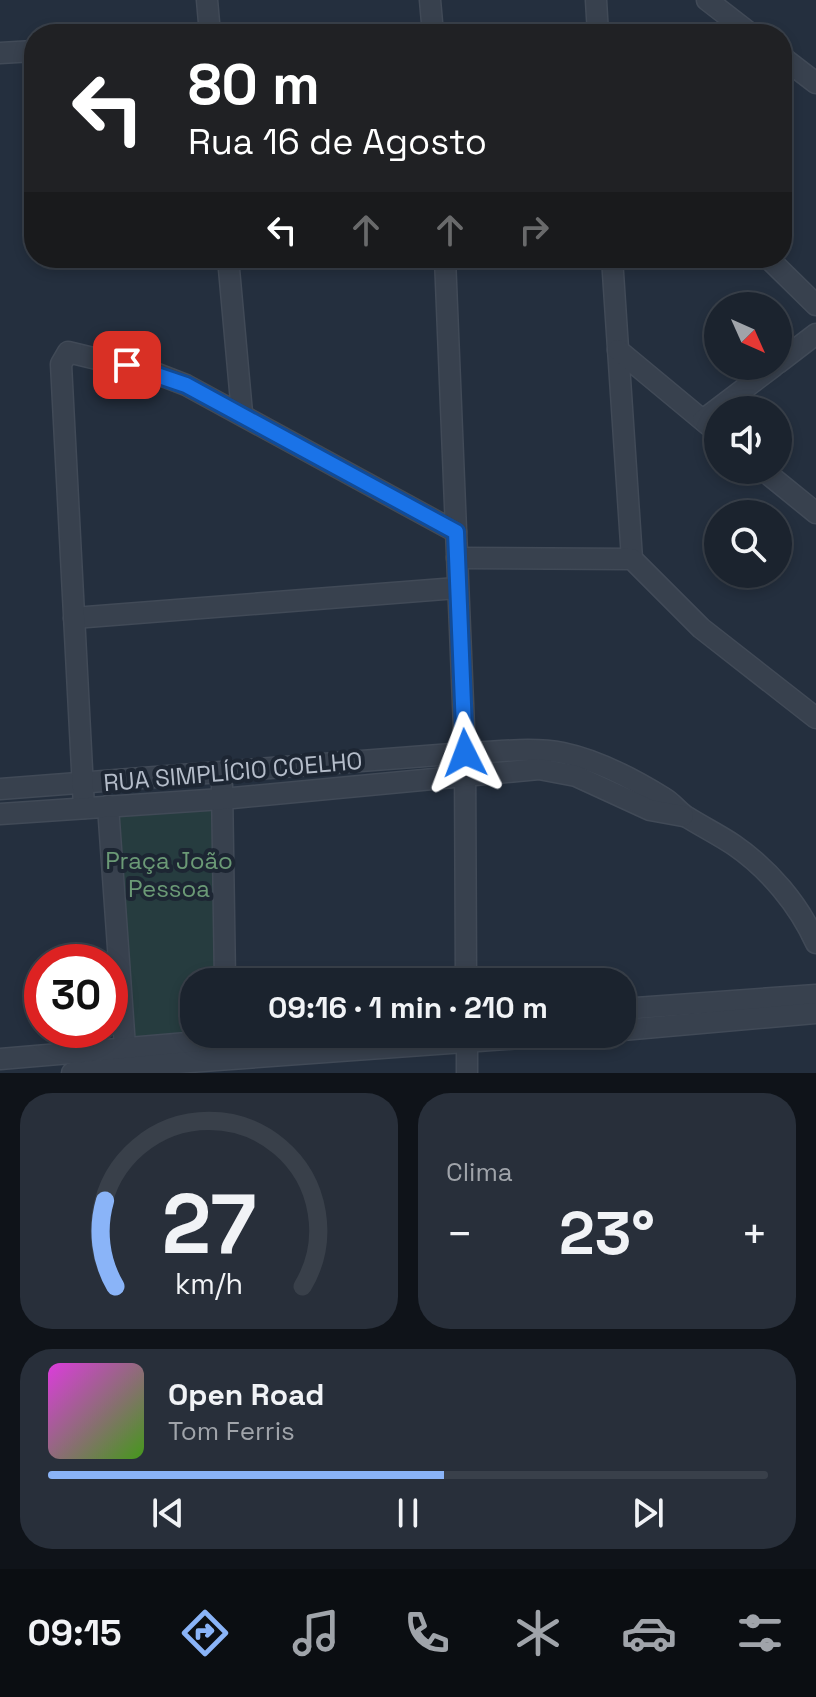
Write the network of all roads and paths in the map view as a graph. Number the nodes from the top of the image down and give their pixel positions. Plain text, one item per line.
1 (207, 0) edge
2 (430, 0) edge
3 (596, 0) edge
4 (707, 0) edge
5 (209, 24) edge
6 (432, 24) edge
7 (597, 24) edge
8 (738, 24) edge
9 (24, 52) edge
10 (0, 53) edge
11 (792, 65) edge
12 (816, 83) edge
13 (229, 268) edge
14 (445, 268) edge
15 (613, 268) edge
16 (778, 268) edge
17 (816, 305) edge
18 (816, 334) edge
19 (618, 350) junction
20 (792, 352) edge
21 (759, 380) edge
22 (742, 396) edge
23 (242, 413) junction
24 (704, 421) edge
25 (780, 484) edge
26 (816, 513) edge
27 (456, 532) junction
28 (457, 558) junction
29 (632, 559) junction
30 (457, 588) junction
31 (74, 618) junction
32 (816, 718) edge
33 (465, 753) junction
34 (560, 762) junction
35 (221, 773) junction
36 (465, 774) junction
37 (82, 784) junction
38 (0, 789) edge
39 (222, 799) junction
40 (108, 806) junction
41 (84, 808) junction
42 (0, 814) edge
43 (816, 943) edge
44 (118, 944) edge
45 (225, 968) edge
46 (466, 968) edge
47 (816, 995) edge
48 (636, 1010) edge
49 (701, 1013) junction
50 (816, 1013) edge
51 (636, 1027) edge
52 (125, 1048) junction
53 (216, 1048) edge
54 (467, 1048) edge
55 (0, 1059) edge
56 (188, 1059) edge
57 (127, 1069) junction
58 (72, 1073) edge
59 (467, 1073) edge

1 - 5 street
2 - 6 street
3 - 7 street
4 - 8 street
9 - 10 street
11 - 12 street
13 - 23 street
14 - 27 street
15 - 19 street
16 - 17 street
18 - 20 street
19 - 24 street
19 - 29 street
21 - 22 street
23 - 27 street
23 - 31 street
25 - 26 street
27 - 28 street
28 - 29 street
28 - 30 street
29 - 32 street
30 - 31 street
30 - 33 street
31 - 37 street
33 - 34 street, RUA SIMPLÍCIO COELHO
33 - 35 street, RUA SIMPLÍCIO COELHO
33 - 36 street
34 - 36 street, RUA SIMPLÍCIO COELHO
34 - 43 street
35 - 37 street, RUA SIMPLÍCIO COELHO
35 - 39 street
36 - 39 street, RUA SIMPLÍCIO COELHO
36 - 46 street
37 - 38 street, RUA SIMPLÍCIO COELHO
37 - 41 street
39 - 40 street, RUA SIMPLÍCIO COELHO
39 - 45 street
40 - 41 street, RUA SIMPLÍCIO COELHO
40 - 44 street
41 - 42 street, RUA SIMPLÍCIO COELHO
47 - 49 street
48 - 49 street
49 - 50 street
49 - 51 street
52 - 55 street
52 - 56 street
52 - 57 street
53 - 56 street
54 - 59 street
56 - 57 street
57 - 58 street

